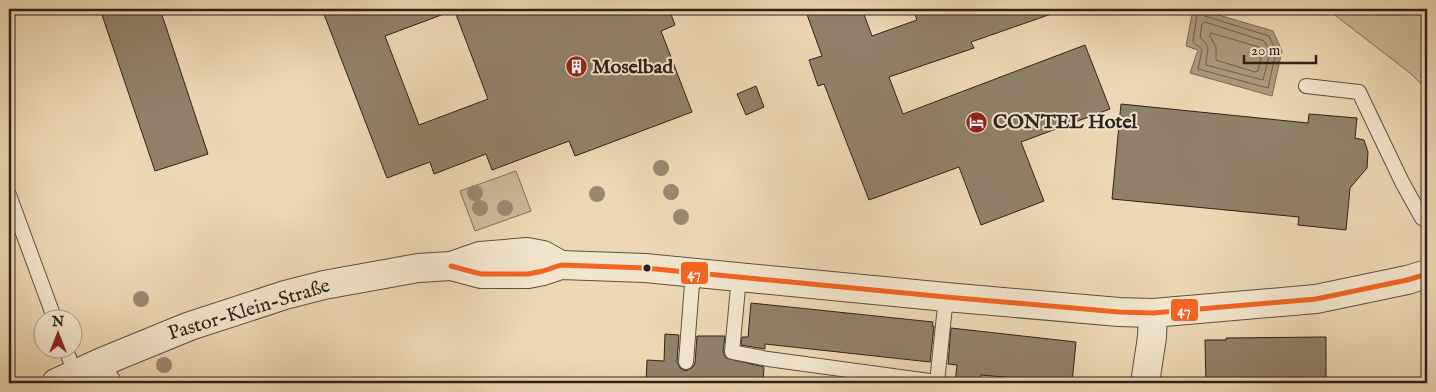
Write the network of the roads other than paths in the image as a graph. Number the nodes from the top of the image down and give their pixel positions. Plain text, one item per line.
1 (1306, 86) dead end
2 (9, 195) edge
3 (1427, 221) edge
4 (693, 272) junction
5 (1427, 274) edge
6 (739, 277) junction
7 (946, 297) junction
8 (51, 310) edge
9 (1152, 313) junction
10 (66, 360) edge
11 (686, 362) dead end
12 (109, 372) edge
13 (66, 379) edge
14 (1145, 383) edge

1 - 3 lane
2 - 8 lane
4 - 6 street, Pastor-Klein-Straße
4 - 11 lane
4 - 12 street, Pastor-Klein-Straße
5 - 9 street, Pastor-Klein-Straße
6 - 7 street, Pastor-Klein-Straße
6 - 7 lane
7 - 9 street, Pastor-Klein-Straße
9 - 14 street
10 - 13 lane
12 - 13 street, Pastor-Klein-Straße

